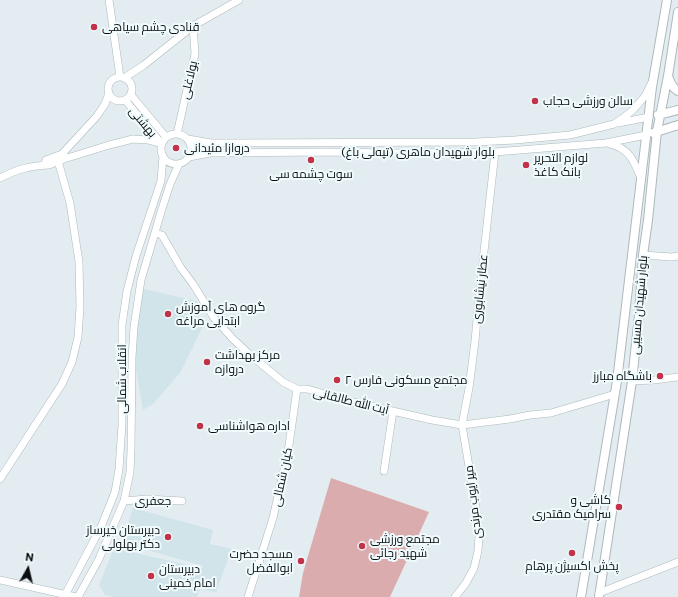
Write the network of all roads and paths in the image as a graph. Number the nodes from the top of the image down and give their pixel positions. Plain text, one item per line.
1 (109, 0) edge
2 (239, 0) edge
3 (666, 0) edge
4 (678, 12) edge
5 (193, 26) junction
6 (656, 63) junction
7 (670, 65) junction
8 (668, 76) junction
9 (122, 77) junction
10 (654, 78) junction
11 (678, 90) edge
12 (110, 93) junction
13 (128, 97) junction
14 (678, 110) edge
15 (660, 114) junction
16 (649, 117) junction
17 (614, 124) junction
18 (678, 126) edge
19 (657, 132) junction
20 (177, 134) junction
21 (570, 135) junction
22 (646, 135) junction
23 (166, 138) junction
24 (188, 139) junction
25 (606, 143) junction
26 (162, 144) junction
27 (570, 146) junction
28 (495, 152) junction
29 (163, 156) junction
30 (189, 157) junction
31 (61, 158) junction
32 (179, 164) junction
33 (642, 168) junction
34 (653, 170) junction
35 (0, 178) edge
36 (641, 178) junction
37 (155, 233) junction
38 (643, 255) junction
39 (678, 256) edge
40 (678, 377) edge
41 (632, 381) junction
42 (297, 389) junction
43 (615, 394) junction
44 (393, 411) junction
45 (462, 425) junction
46 (384, 470) dead end
47 (0, 479) edge
48 (124, 501) junction
49 (182, 501) dead end
50 (88, 553) junction
51 (99, 559) junction
52 (678, 562) edge
53 (0, 580) edge
54 (599, 595) edge
55 (65, 596) edge
56 (77, 597) edge
57 (248, 597) edge
58 (455, 597) edge
59 (581, 597) edge

1 - 9 street
2 - 5 street
3 - 6 main road, بلوار شهیدان مسیبی
4 - 7 main road, بلوار شهیدان مسیبی
5 - 9 street
5 - 20 street, بولاغلی
6 - 7 main road
6 - 10 main road, بلوار شهیدان مسیبی
7 - 8 main road, بلوار شهیدان مسیبی
8 - 11 main road
8 - 15 main road, بلوار شهیدان مسیبی
9 - 12 street
9 - 13 street
10 - 16 main road, بلوار شهیدان مسیبی
10 - 17 street, بلوار شهیدان ماهری (تپه‌لی باغ)
12 - 13 street
12 - 31 street
13 - 23 street, بهشتی
13 - 26 street, بهشتی
14 - 15 main road
15 - 16 main road
15 - 19 main road, بلوار شهیدان مسیبی
16 - 17 street, بلوار شهیدان ماهری (تپه‌لی باغ)
16 - 22 main road, بلوار شهیدان مسیبی
17 - 21 street, بلوار شهیدان ماهری (تپه‌لی باغ)
18 - 19 main road
19 - 22 main road
19 - 34 main road, بلوار شهیدان مسیبی
20 - 23 street
20 - 24 street
21 - 24 street, بلوار شهیدان ماهری (تپه‌لی باغ)
21 - 27 street
22 - 25 street, بلوار شهیدان ماهری (تپه‌لی باغ)
22 - 33 main road, بلوار شهیدان مسیبی
23 - 26 street
24 - 30 street
25 - 27 street, بلوار شهیدان ماهری (تپه‌لی باغ)
25 - 36 street
26 - 29 street
26 - 31 street
27 - 28 street, بلوار شهیدان ماهری (تپه‌لی باغ)
28 - 30 street, بلوار شهیدان ماهری (تپه‌لی باغ)
28 - 45 street, عطار نیشابوری
29 - 32 street
29 - 50 street, انقلاب شمالی
30 - 32 street
31 - 35 street
31 - 47 street
32 - 37 street, انقلاب شمالی
33 - 34 main road
33 - 36 main road, بلوار شهیدان مسیبی
34 - 38 main road, بلوار شهیدان مسیبی
36 - 43 main road, بلوار شهیدان مسیبی
37 - 42 street, آیت الله طالقانی
37 - 48 street, انقلاب شمالی
38 - 39 street
38 - 41 main road, بلوار شهیدان مسیبی
40 - 41 street
41 - 54 main road, بلوار شهیدان مسیبی
42 - 44 street, آیت الله طالقانی
42 - 57 street, کیان شمالی
43 - 45 street, آیت الله طالقانی
43 - 59 main road, بلوار شهیدان مسیبی
44 - 45 street, آیت الله طالقانی
44 - 46 street
45 - 58 street, میر ایوب مرندی
48 - 49 street, جعفری
48 - 51 street, انقلاب شمالی
50 - 51 street
50 - 55 street, انقلاب شمالی
51 - 56 street, انقلاب شمالی
52 - 54 street
53 - 55 street
55 - 56 street

